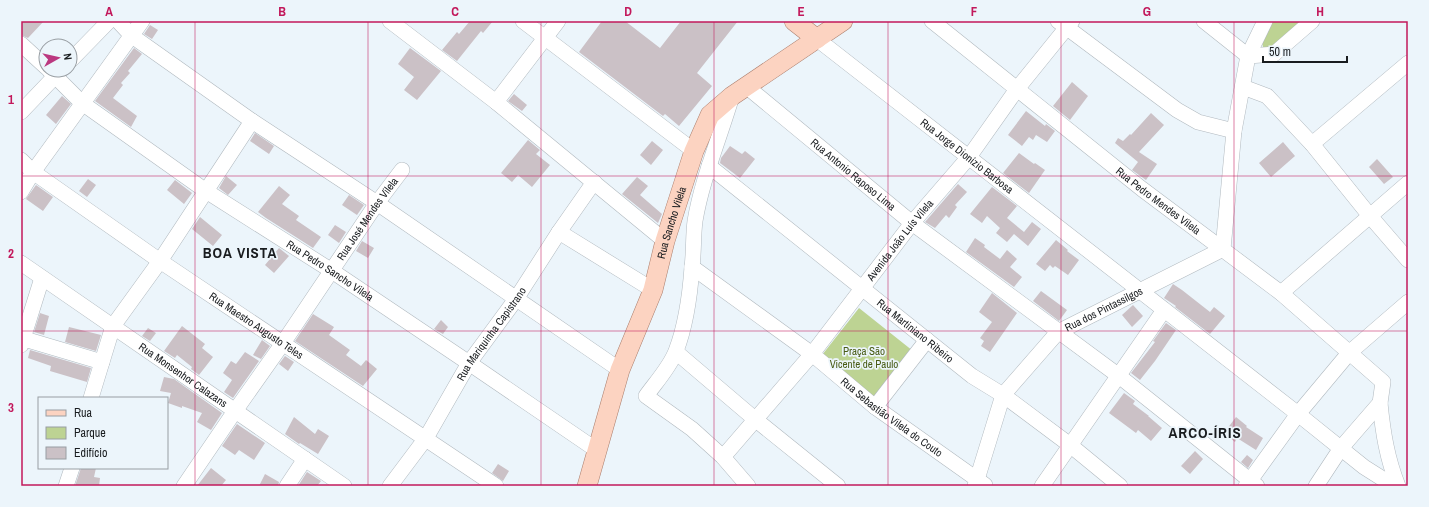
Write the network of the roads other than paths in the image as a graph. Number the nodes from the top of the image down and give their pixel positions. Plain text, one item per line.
1 (108, 21) edge
2 (118, 21) edge
3 (142, 21) edge
4 (390, 21) edge
5 (523, 21) edge
6 (558, 21) edge
7 (794, 21) edge
8 (843, 21) edge
9 (932, 21) edge
10 (1204, 21) edge
11 (1266, 21) edge
12 (1312, 21) edge
13 (1066, 23) edge
14 (132, 36) junction
15 (545, 38) junction
16 (817, 39) junction
17 (21, 44) edge
18 (78, 53) edge
19 (1248, 56) junction
20 (38, 58) edge
21 (1408, 63) edge
22 (48, 78) edge
23 (59, 78) edge
24 (1243, 87) junction
25 (1017, 89) junction
26 (739, 91) junction
27 (496, 102) junction
28 (82, 103) junction
29 (21, 112) edge
30 (252, 121) junction
31 (1234, 131) junction
32 (1312, 144) junction
33 (694, 151) junction
34 (969, 157) junction
35 (21, 160) edge
36 (709, 166) junction
37 (402, 170) dead end
38 (33, 172) junction
39 (594, 182) junction
40 (1408, 183) edge
41 (206, 191) junction
42 (21, 192) edge
43 (377, 203) junction
44 (1370, 216) junction
45 (912, 223) junction
46 (558, 232) junction
47 (665, 241) junction
48 (1223, 249) junction
49 (1408, 260) edge
50 (160, 261) junction
51 (21, 264) edge
52 (692, 267) junction
53 (332, 271) junction
54 (42, 278) junction
55 (862, 288) junction
56 (653, 290) junction
57 (1140, 291) junction
58 (1281, 293) junction
59 (516, 299) junction
60 (1408, 302) edge
61 (1164, 310) junction
62 (113, 326) junction
63 (1058, 332) junction
64 (22, 340) edge
65 (927, 340) junction
66 (283, 343) junction
67 (676, 352) junction
68 (1349, 353) junction
69 (812, 354) junction
70 (102, 362) junction
71 (469, 363) junction
72 (620, 370) junction
73 (1119, 376) junction
74 (1003, 395) junction
75 (91, 397) edge
76 (1380, 403) junction
77 (875, 407) junction
78 (235, 411) junction
79 (1298, 414) junction
80 (756, 420) junction
81 (426, 438) junction
82 (1070, 445) junction
83 (1341, 448) junction
84 (598, 451) junction
85 (723, 457) junction
86 (305, 459) junction
87 (72, 469) edge
88 (979, 484) edge
89 (1251, 484) edge
90 (1116, 485) edge
91 (66, 486) edge
92 (184, 486) edge
93 (287, 486) edge
94 (344, 486) edge
95 (390, 486) edge
96 (496, 486) edge
97 (587, 486) edge
98 (748, 486) edge
99 (838, 486) edge
100 (1042, 486) edge
101 (1316, 486) edge
102 (1394, 486) edge
103 (1398, 486) edge

1 - 18 street
2 - 14 street
3 - 14 street
4 - 27 street
5 - 15 street
6 - 15 street
7 - 16 main road, Rua Jorge Dionízio Barbosa
8 - 16 main road, Rua Sancho Vilela
9 - 25 street, Rua Pedro Mendes Vilela
10 - 19 street
11 - 19 street
12 - 19 street
13 - 25 street, Avenida João Luís Vilela
13 - 31 street
14 - 28 street
14 - 30 street
15 - 27 street
15 - 33 street
16 - 26 main road, Rua Sancho Vilela
16 - 34 street, Rua Jorge Dionízio Barbosa
17 - 20 street, Rua Pedro Sancho Vilela
19 - 24 street
21 - 32 street
22 - 29 street
23 - 28 street, Rua Pedro Sancho Vilela
24 - 31 street
24 - 32 street
25 - 34 street, Avenida João Luís Vilela
25 - 48 street, Rua Pedro Mendes Vilela
26 - 33 main road, Rua Sancho Vilela
26 - 36 street
26 - 45 street, Rua Antonio Raposo Lima
27 - 39 street
28 - 38 street
28 - 41 street, Rua Pedro Sancho Vilela
30 - 41 street
30 - 43 street
31 - 48 street
32 - 44 street
33 - 47 main road, Rua Sancho Vilela
34 - 45 street, Avenida João Luís Vilela
34 - 57 street, Rua Jorge Dionízio Barbosa
35 - 38 street, Rua Maestro Augusto Teles
36 - 52 street
36 - 55 street, Rua Martiniano Ribeiro
37 - 43 street, Rua José Mendes Vilela
38 - 42 street
38 - 50 street, Rua Maestro Augusto Teles
39 - 46 street, Rua Mariquinha Capistrano
39 - 47 street
40 - 44 street
41 - 50 street
41 - 53 street, Rua Pedro Sancho Vilela
43 - 53 street, Rua José Mendes Vilela
43 - 59 street
44 - 49 street
44 - 58 street
45 - 55 street, Avenida João Luís Vilela
45 - 63 street, Rua Antonio Raposo Lima
46 - 56 street
46 - 59 street, Rua Mariquinha Capistrano
47 - 56 main road, Rua Sancho Vilela
48 - 57 street, Rua dos Pintassilgos
48 - 58 street, Rua Pedro Mendes Vilela
50 - 62 street
50 - 66 street, Rua Maestro Augusto Teles
51 - 54 street, Rua Monsenhor Calazans
52 - 67 street
52 - 69 street, Rua Sebastião Vilela do Couto
53 - 66 street, Rua José Mendes Vilela
53 - 71 street, Rua Pedro Sancho Vilela
54 - 62 street, Rua Monsenhor Calazans
54 - 64 street
55 - 65 street, Rua Martiniano Ribeiro
55 - 69 street, Avenida João Luís Vilela
56 - 72 main road, Rua Sancho Vilela
57 - 61 street, Rua Jorge Dionízio Barbosa
57 - 63 street, Rua dos Pintassilgos
58 - 68 street, Rua Pedro Mendes Vilela
59 - 71 street, Rua Mariquinha Capistrano
59 - 72 street
60 - 68 street
61 - 73 street
61 - 79 street, Rua Jorge Dionízio Barbosa
62 - 70 street
62 - 78 street, Rua Monsenhor Calazans
63 - 73 street, Rua Antonio Raposo Lima
63 - 74 street, Rua dos Pintassilgos
64 - 70 street
65 - 74 street, Rua Martiniano Ribeiro
65 - 77 street
66 - 78 street, Rua José Mendes Vilela
66 - 81 street, Rua Maestro Augusto Teles
67 - 80 street
67 - 85 street
68 - 76 street, Rua Pedro Mendes Vilela
68 - 79 street
69 - 77 street, Rua Sebastião Vilela do Couto
69 - 80 street, Avenida João Luís Vilela
70 - 75 street
71 - 81 street, Rua Mariquinha Capistrano
71 - 84 street, Rua Pedro Sancho Vilela
72 - 84 main road, Rua Sancho Vilela
73 - 82 street
73 - 89 street, Rua Antonio Raposo Lima
74 - 82 street, Rua Martiniano Ribeiro
74 - 88 street, Rua dos Pintassilgos
76 - 83 street
76 - 103 street
77 - 88 street, Rua Sebastião Vilela do Couto
78 - 86 street, Rua Monsenhor Calazans
78 - 92 street, Rua José Mendes Vilela
79 - 83 street, Rua Jorge Dionízio Barbosa
79 - 89 street
80 - 85 street, Avenida João Luís Vilela
80 - 99 street
81 - 95 street, Rua Mariquinha Capistrano
81 - 96 street, Rua Maestro Augusto Teles
82 - 90 street, Rua Martiniano Ribeiro
82 - 100 street
83 - 101 street
83 - 102 street, Rua Jorge Dionízio Barbosa
84 - 97 main road, Rua Sancho Vilela
85 - 98 street
86 - 93 street
86 - 94 street, Rua Monsenhor Calazans
87 - 91 street

